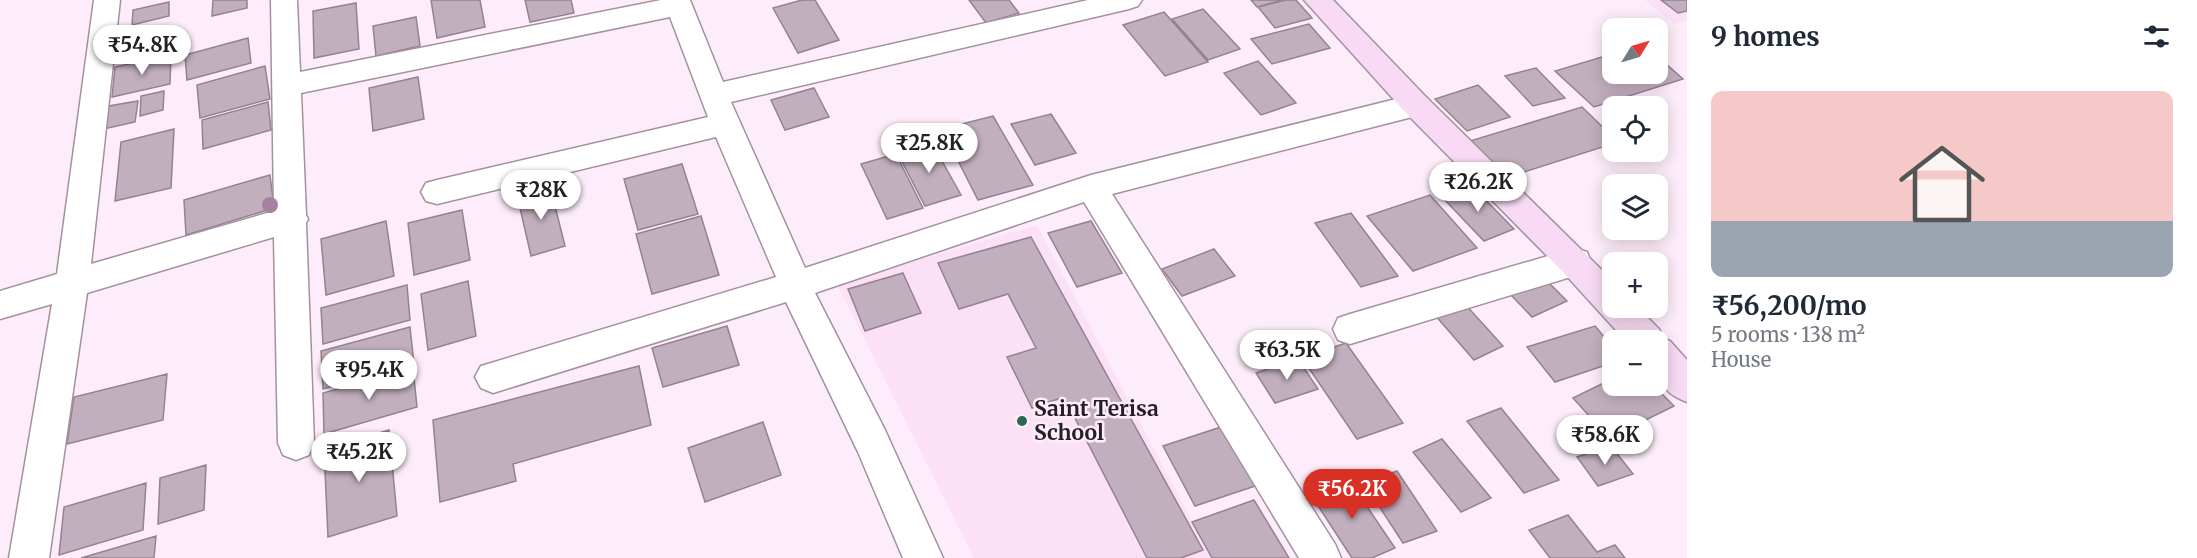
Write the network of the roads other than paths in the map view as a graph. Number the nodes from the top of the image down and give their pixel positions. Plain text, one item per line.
1 (107, 0) edge
2 (284, 0) edge
3 (1128, 0) edge
4 (1317, 0) edge
5 (678, 3) edge
6 (288, 86) junction
7 (1416, 105) junction
8 (719, 109) junction
9 (1091, 187) junction
10 (437, 192) dead end
11 (292, 219) junction
12 (1575, 262) junction
13 (72, 282) junction
14 (796, 285) junction
15 (1602, 291) edge
16 (0, 305) edge
17 (1626, 318) edge
18 (1350, 329) dead end
19 (1638, 330) edge
20 (1668, 364) edge
21 (493, 376) dead end
22 (1687, 386) edge
23 (296, 442) dead end
24 (29, 558) edge
25 (923, 558) edge
26 (1321, 558) edge

1 - 13 street
2 - 6 street
3 - 8 street
4 - 7 street
5 - 6 street
5 - 8 street
6 - 11 street
7 - 9 street
7 - 12 street
8 - 10 street
8 - 14 street
9 - 14 street
9 - 26 street
11 - 13 street
11 - 23 street
12 - 15 street
12 - 18 street
13 - 16 street
13 - 24 street
14 - 21 street
14 - 25 street
17 - 19 street
20 - 22 street

